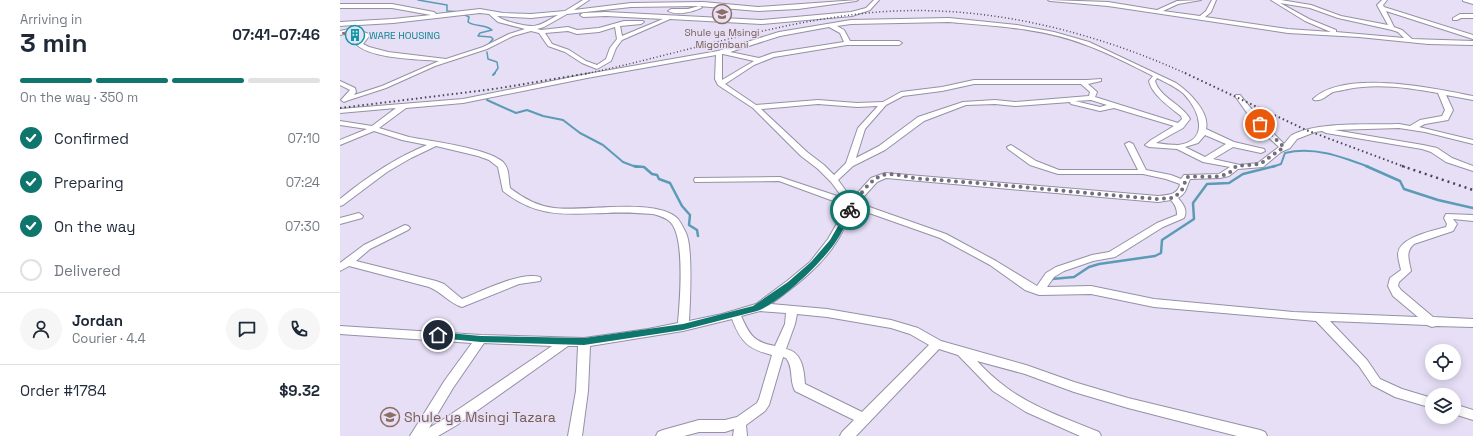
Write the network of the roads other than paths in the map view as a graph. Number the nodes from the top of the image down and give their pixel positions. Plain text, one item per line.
1 (587, 0) edge
2 (856, 0) edge
3 (878, 0) edge
4 (1050, 0) edge
5 (1199, 0) edge
6 (1214, 0) edge
7 (1273, 0) edge
8 (1385, 0) edge
9 (1465, 0) edge
10 (1080, 1) edge
11 (1180, 1) edge
12 (1473, 2) edge
13 (343, 4) edge
14 (1382, 8) junction
15 (1158, 11) junction
16 (490, 12) junction
17 (567, 12) junction
18 (543, 15) junction
19 (436, 16) junction
20 (560, 16) junction
21 (645, 16) junction
22 (1473, 16) edge
23 (672, 17) junction
24 (1201, 18) junction
25 (1455, 19) dead end
26 (641, 22) junction
27 (340, 24) edge
28 (357, 24) junction
29 (617, 25) junction
30 (830, 26) junction
31 (644, 28) junction
32 (1392, 28) junction
33 (531, 29) junction
34 (351, 30) junction
35 (541, 32) junction
36 (340, 33) edge
37 (1339, 34) junction
38 (1473, 37) edge
39 (620, 39) junction
40 (1410, 40) junction
41 (847, 42) junction
42 (899, 43) dead end
43 (1473, 43) edge
44 (721, 52) junction
45 (448, 60) junction
46 (759, 60) junction
47 (1156, 76) junction
48 (1074, 77) dead end
49 (1099, 80) dead end
50 (1082, 82) junction
51 (340, 83) edge
52 (720, 84) junction
53 (1441, 92) junction
54 (1238, 96) dead end
55 (1091, 98) junction
56 (1473, 98) edge
57 (1316, 99) dead end
58 (1065, 101) junction
59 (341, 102) edge
60 (884, 104) junction
61 (1116, 105) junction
62 (403, 106) junction
63 (755, 107) junction
64 (340, 113) edge
65 (340, 123) edge
66 (351, 123) junction
67 (1183, 123) junction
68 (1204, 127) junction
69 (1411, 128) junction
70 (373, 129) junction
71 (1317, 130) junction
72 (1473, 142) edge
73 (340, 143) edge
74 (434, 144) junction
75 (1129, 144) dead end
76 (1230, 145) junction
77 (1011, 147) dead end
78 (1179, 147) junction
79 (1284, 147) junction
80 (1261, 151) dead end
81 (1206, 160) junction
82 (850, 164) junction
83 (1236, 166) junction
84 (1473, 169) edge
85 (1142, 172) junction
86 (698, 180) dead end
87 (834, 180) junction
88 (1184, 183) junction
89 (1173, 198) junction
90 (340, 203) edge
91 (852, 205) junction
92 (359, 216) dead end
93 (1473, 218) edge
94 (340, 221) edge
95 (405, 228) dead end
96 (344, 265) edge
97 (536, 279) dead end
98 (1039, 291) junction
99 (760, 307) junction
100 (792, 309) junction
101 (735, 314) junction
102 (1319, 317) junction
103 (1432, 323) junction
104 (1473, 323) edge
105 (683, 327) junction
106 (340, 330) edge
107 (481, 339) junction
108 (566, 342) junction
109 (584, 342) junction
110 (938, 344) junction
111 (779, 351) junction
112 (961, 352) junction
113 (1425, 401) edge
114 (1461, 411) edge
115 (1473, 415) edge
116 (864, 418) junction
117 (740, 422) junction
118 (418, 436) edge
119 (428, 436) edge
120 (575, 436) edge
121 (663, 436) edge
122 (740, 436) edge
123 (847, 436) edge
124 (1094, 436) edge
125 (1260, 436) edge

1 - 17 street
2 - 17 street
3 - 23 street
4 - 10 street
5 - 11 street
6 - 24 street
7 - 32 street
7 - 37 street
8 - 14 street
9 - 12 street
10 - 15 street
11 - 15 street
13 - 19 street
14 - 32 street
14 - 38 street
15 - 24 street
16 - 18 street
16 - 19 street
16 - 33 street
17 - 18 street
17 - 20 street
18 - 20 street
19 - 28 street
20 - 21 street
20 - 33 street
21 - 23 street
21 - 26 street
22 - 25 street
23 - 31 street
24 - 37 street
26 - 29 street
26 - 31 street
27 - 28 street
28 - 34 street
29 - 35 street
29 - 39 street
30 - 41 street
30 - 44 street
30 - 47 street
31 - 39 street
32 - 40 street
33 - 35 street
33 - 45 street
34 - 36 street
34 - 45 street
35 - 39 street
37 - 40 street
40 - 43 street
41 - 42 street
41 - 46 street
44 - 46 street
44 - 52 street
44 - 62 street
45 - 59 street
46 - 52 street
47 - 67 street
47 - 68 street
48 - 50 street
49 - 50 street
50 - 55 street
50 - 60 street
51 - 59 street
52 - 63 street
53 - 56 street
53 - 57 street
53 - 69 street
54 - 79 street
55 - 58 street
55 - 61 street
58 - 61 street
58 - 82 street
60 - 63 street
60 - 82 street
61 - 67 street
62 - 64 street
62 - 70 street
63 - 87 street
64 - 66 street
65 - 66 street
66 - 70 street
67 - 68 street
67 - 78 street
68 - 76 street
68 - 78 street
69 - 71 street
69 - 72 street
70 - 73 street
70 - 74 street
71 - 79 street
71 - 84 street
74 - 90 street
74 - 105 street
75 - 85 street
76 - 80 street
76 - 81 street
77 - 85 street
78 - 81 street
79 - 83 street
81 - 83 street
82 - 87 street
83 - 88 street
85 - 88 street
86 - 91 street
87 - 91 street
88 - 89 street
89 - 91 street
89 - 98 street
91 - 98 street
91 - 99 street
92 - 94 street
93 - 103 street
95 - 96 street
96 - 97 street
98 - 102 street
99 - 100 street
99 - 101 street
100 - 110 street
100 - 111 street
101 - 105 street
101 - 111 street
102 - 103 street
102 - 113 street
103 - 104 street
105 - 109 street
106 - 107 street
107 - 108 street
107 - 118 street
108 - 109 street
108 - 119 street
109 - 120 street
110 - 112 street
110 - 116 street
111 - 116 street
111 - 117 street
112 - 124 street
112 - 125 street
114 - 115 street
116 - 123 street
117 - 121 street
117 - 122 street

